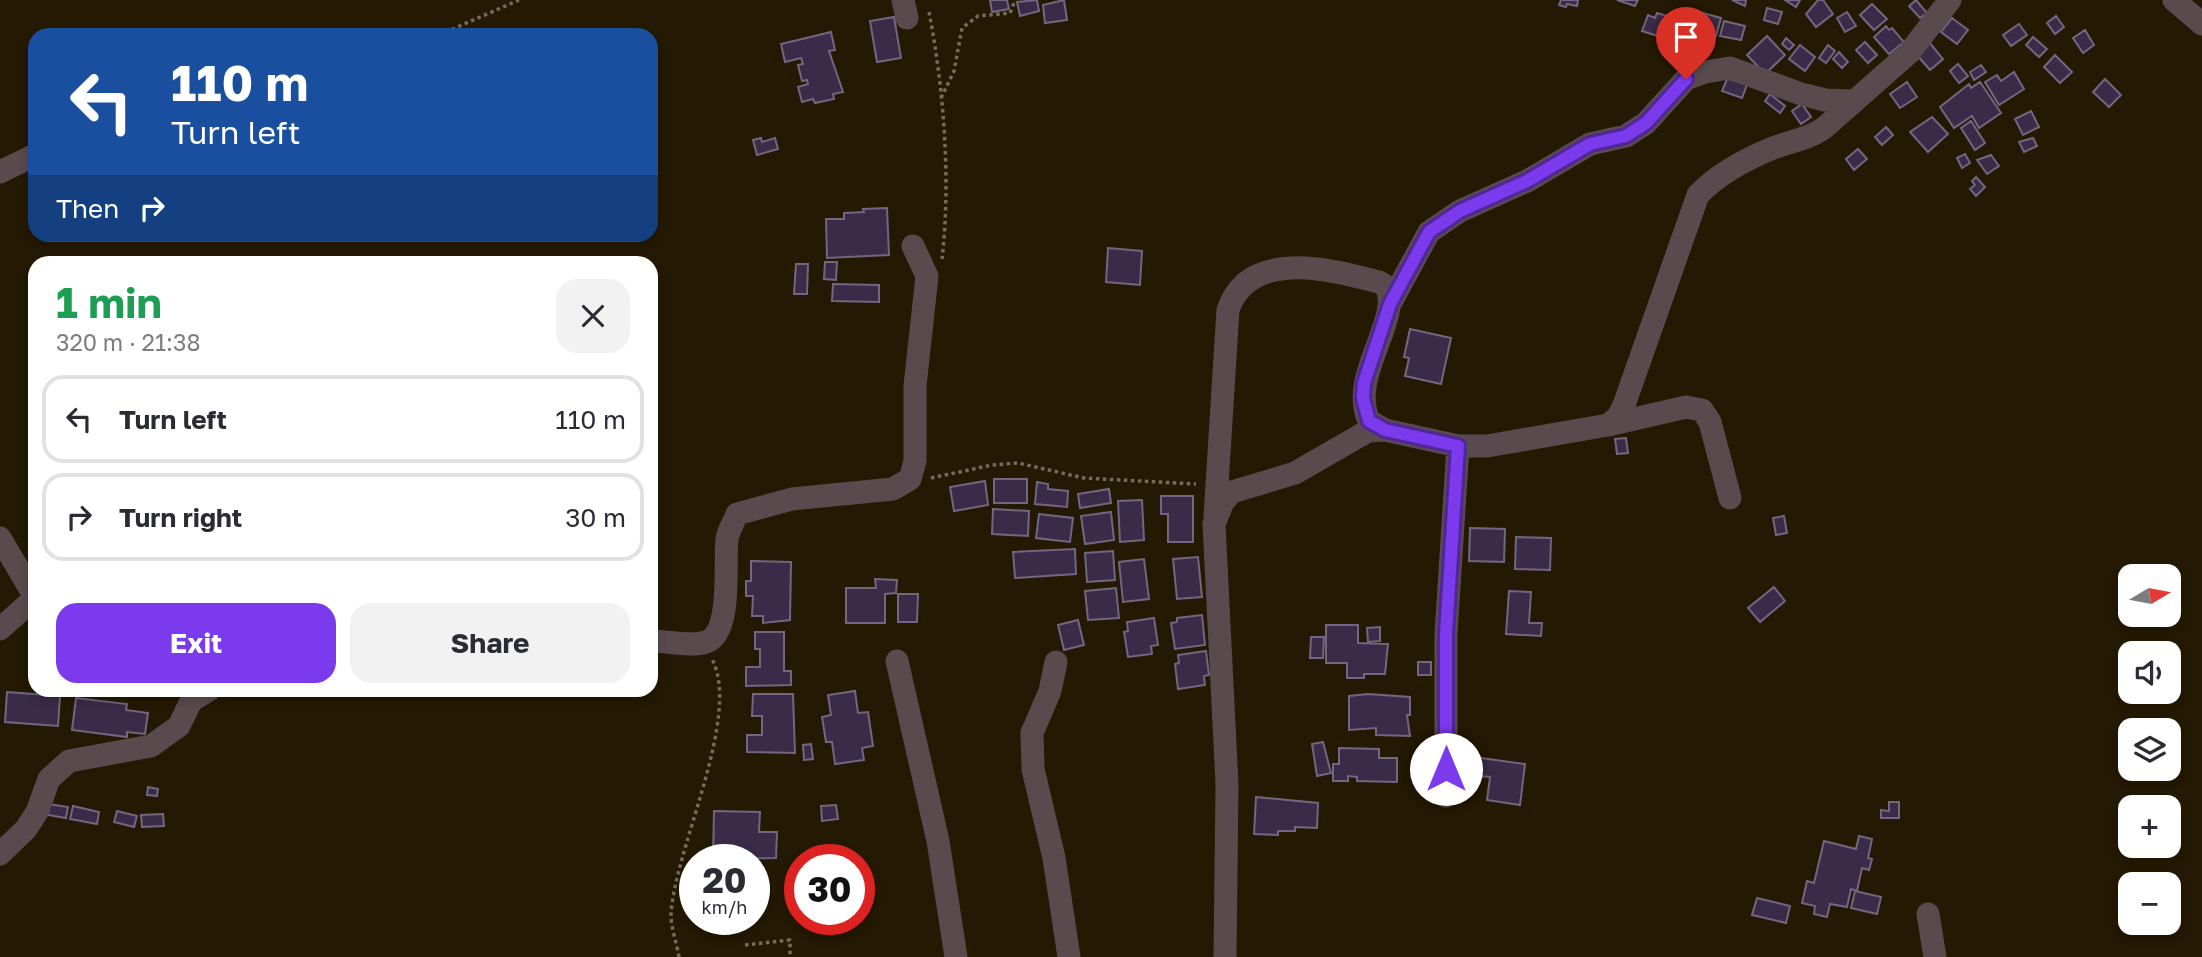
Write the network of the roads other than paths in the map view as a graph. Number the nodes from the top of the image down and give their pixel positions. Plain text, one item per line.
1 (1950, 0) edge
2 (2174, 0) edge
3 (2202, 24) edge
4 (1854, 101) junction
5 (28, 158) edge
6 (0, 172) edge
7 (913, 246) dead end
8 (1390, 304) junction
9 (1608, 425) junction
10 (1385, 430) junction
11 (1458, 446) junction
12 (1730, 498) dead end
13 (1214, 524) junction
14 (0, 538) edge
15 (28, 585) edge
16 (28, 603) edge
17 (0, 629) edge
18 (658, 641) edge
19 (897, 661) dead end
20 (1056, 662) dead end
21 (198, 697) edge
22 (1446, 796) dead end
23 (0, 854) edge
24 (1928, 914) dead end
25 (956, 957) edge
26 (1069, 957) edge
27 (1225, 957) edge
28 (1935, 957) edge

1 - 4 street
2 - 3 street
4 - 8 street
4 - 9 street
5 - 6 street
7 - 18 street
8 - 10 street
8 - 13 street
9 - 11 street
9 - 12 street
10 - 11 street
10 - 13 street
11 - 22 street
13 - 27 street
14 - 15 street
16 - 17 street
19 - 25 street
20 - 26 street
21 - 23 street
24 - 28 street

